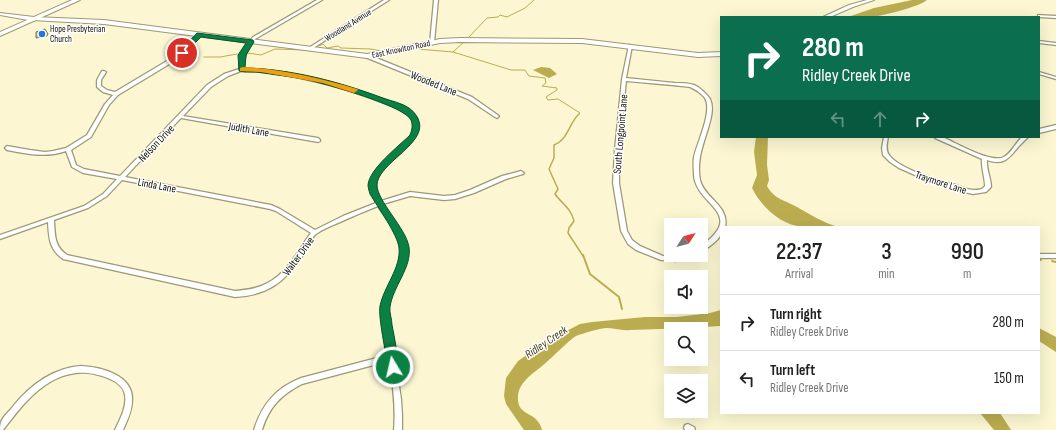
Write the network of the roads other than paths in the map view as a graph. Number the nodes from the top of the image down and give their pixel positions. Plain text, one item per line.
1 (77, 0) edge
2 (320, 0) edge
3 (387, 0) edge
4 (436, 0) edge
5 (872, 0) edge
6 (0, 14) edge
7 (828, 16) edge
8 (1040, 16) edge
9 (1056, 17) edge
10 (34, 19) junction
11 (0, 34) edge
12 (199, 35) junction
13 (250, 42) junction
14 (1040, 42) edge
15 (432, 43) junction
16 (1056, 44) edge
17 (630, 46) junction
18 (309, 49) junction
19 (720, 54) edge
20 (367, 56) junction
21 (241, 70) junction
22 (104, 72) dead end
23 (1040, 73) edge
24 (1056, 78) edge
25 (624, 79) junction
26 (116, 94) junction
27 (497, 116) dead end
28 (181, 117) junction
29 (1056, 127) edge
30 (1040, 131) edge
31 (886, 138) edge
32 (939, 138) edge
33 (1025, 138) edge
34 (318, 140) dead end
35 (7, 148) dead end
36 (68, 149) junction
37 (985, 158) junction
38 (521, 173) dead end
39 (122, 178) junction
40 (380, 204) junction
41 (51, 220) junction
42 (721, 226) edge
43 (720, 230) edge
44 (314, 232) junction
45 (0, 237) edge
46 (708, 245) edge
47 (1040, 256) edge
48 (1056, 256) edge
49 (664, 258) edge
50 (392, 358) junction
51 (0, 428) edge
52 (119, 430) edge
53 (258, 430) edge
54 (398, 430) edge

1 - 10 main road
2 - 13 street
3 - 18 street, Woodland Avenue
4 - 15 street
5 - 7 main road
6 - 10 main road, East Knowlton Road
8 - 9 street
10 - 11 main road
10 - 12 main road, East Knowlton Road
12 - 13 main road, East Knowlton Road
12 - 26 street
13 - 18 main road, East Knowlton Road
13 - 21 street
14 - 16 street
15 - 17 main road, East Knowlton Road
15 - 20 main road, East Knowlton Road
17 - 19 main road, East Knowlton Road
17 - 25 street, South Longpoint Lane
18 - 20 main road, East Knowlton Road
20 - 27 street, Wooded Lane
21 - 28 street, Nelson Drive
21 - 40 street
22 - 26 street
23 - 24 street
25 - 42 street
25 - 49 street, South Longpoint Lane
26 - 36 street
28 - 34 street, Judith Lane
28 - 39 street, Nelson Drive
29 - 30 street
31 - 37 street, Traymore Lane
32 - 37 street
33 - 37 street
35 - 36 street
36 - 39 street, Linda Lane
38 - 40 street, Walter Drive
39 - 41 street, Nelson Drive
39 - 44 street, Linda Lane
40 - 44 street, Walter Drive
40 - 50 street
41 - 44 street, Walter Drive
41 - 45 street, Nelson Drive
43 - 46 street
47 - 48 street
50 - 53 street
50 - 54 street
51 - 52 street

